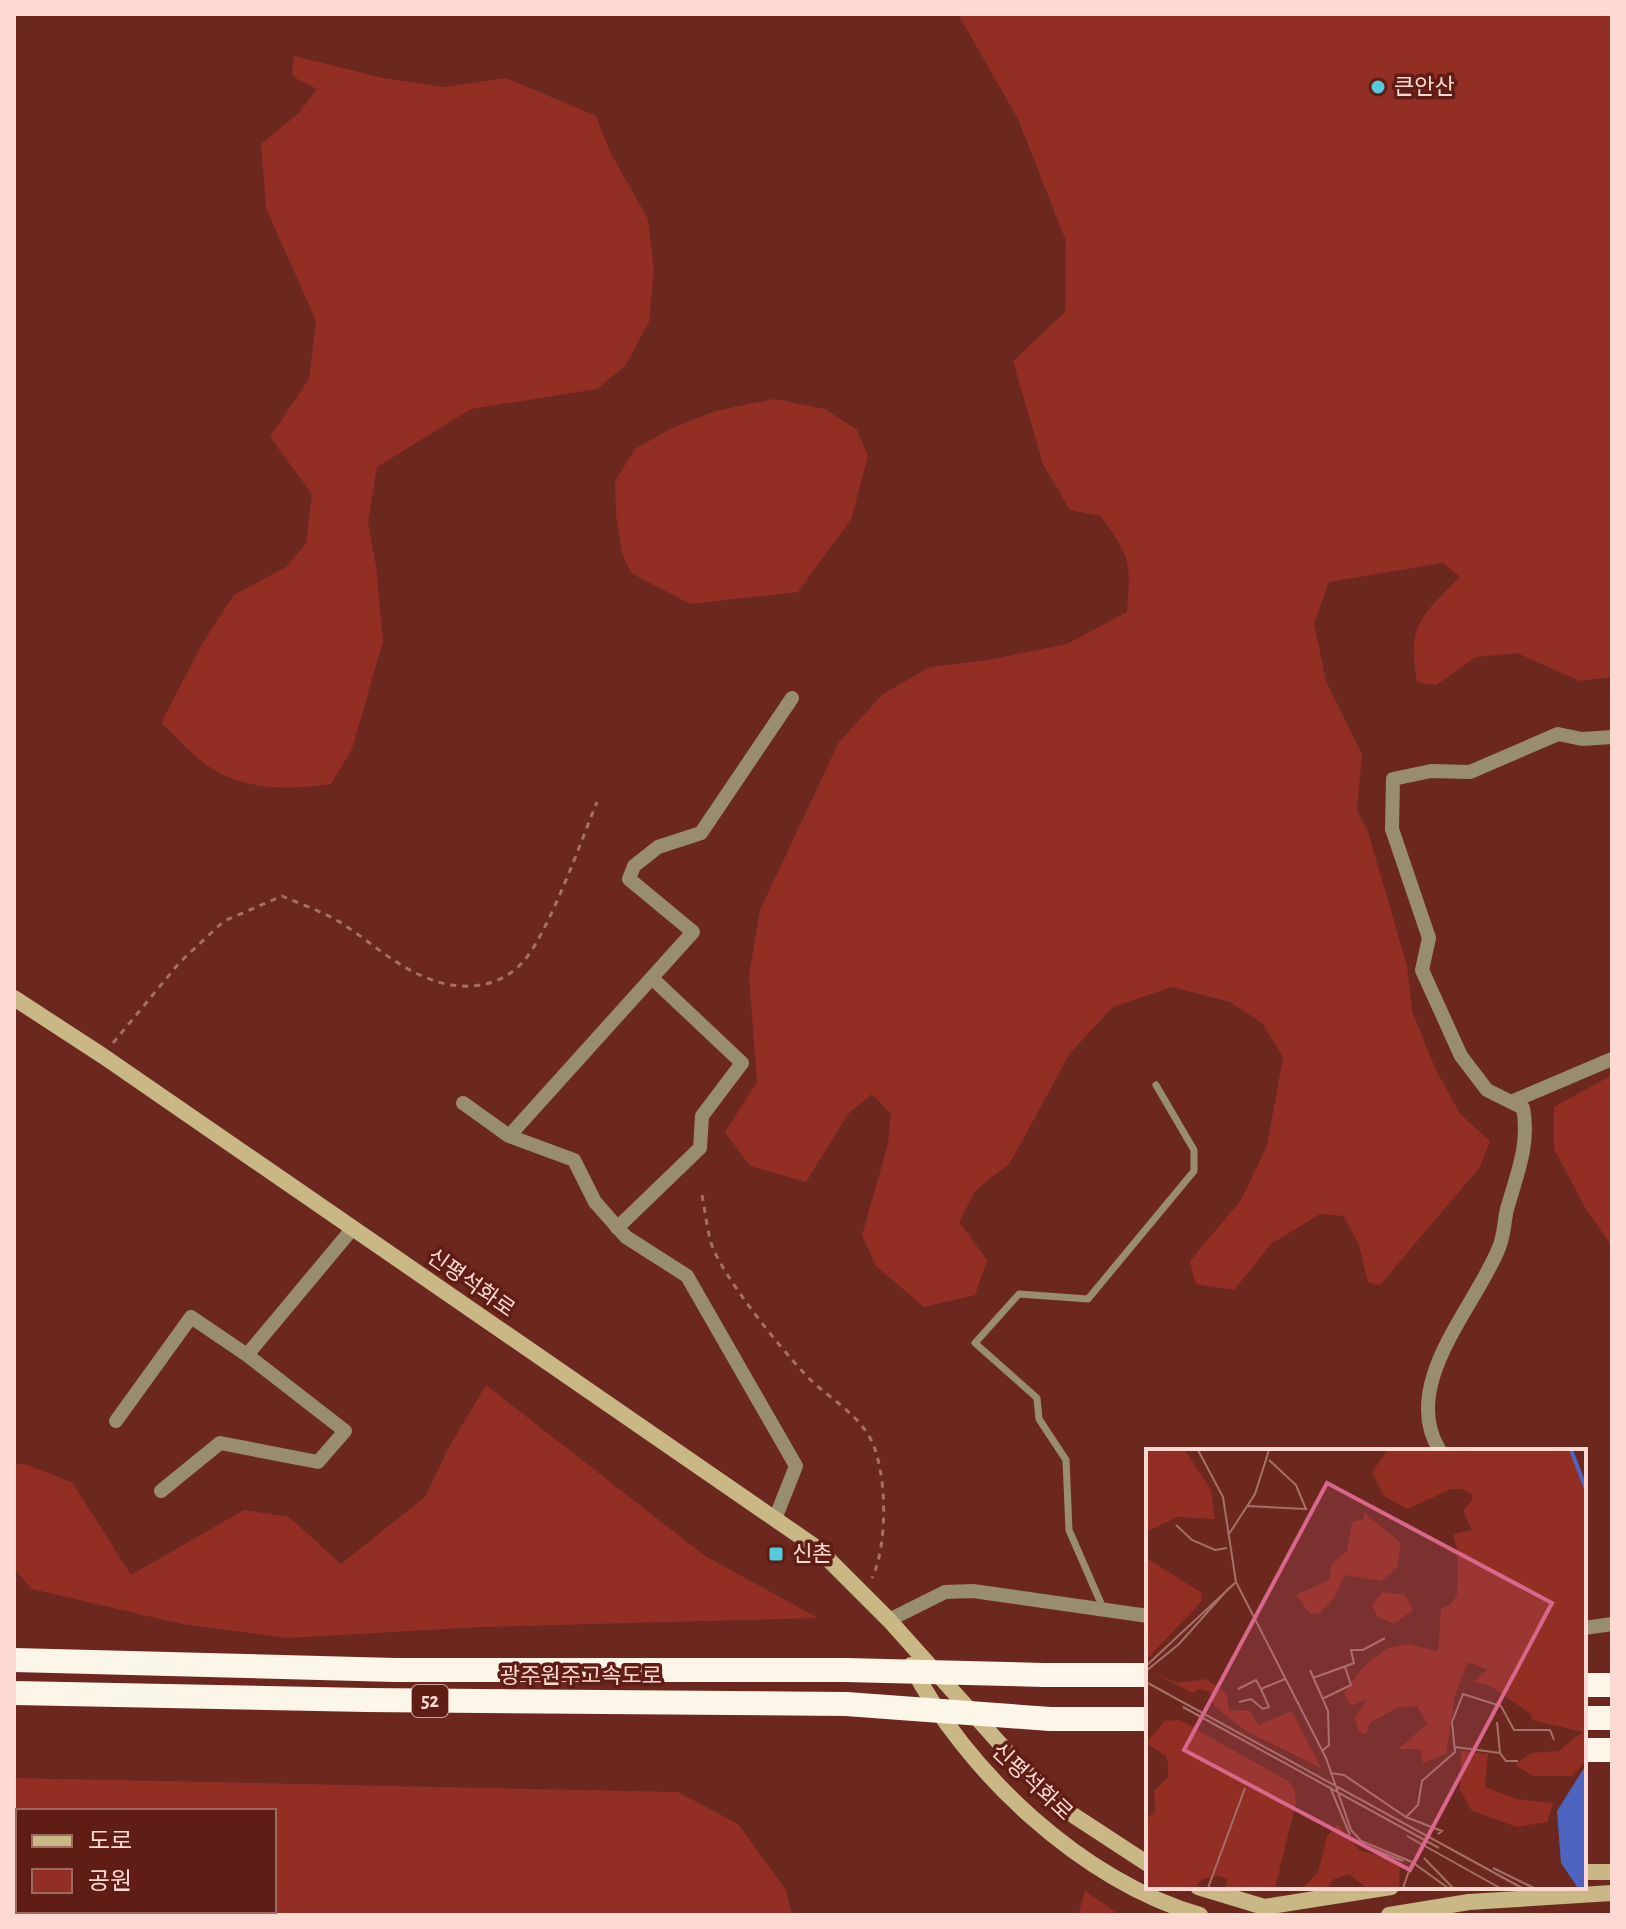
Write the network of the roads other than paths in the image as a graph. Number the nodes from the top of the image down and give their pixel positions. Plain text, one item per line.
1 (792, 698) dead end
2 (1612, 737) edge
3 (653, 979) junction
4 (14, 998) edge
5 (1612, 1059) edge
6 (1156, 1085) dead end
7 (1511, 1102) junction
8 (463, 1103) dead end
9 (509, 1136) junction
10 (353, 1228) junction
11 (617, 1228) junction
12 (247, 1355) junction
13 (116, 1421) dead end
14 (1439, 1449) edge
15 (161, 1491) dead end
16 (775, 1519) junction
17 (1104, 1610) junction
18 (1146, 1616) edge
19 (889, 1620) junction
20 (1612, 1624) edge
21 (1586, 1628) edge
22 (14, 1660) edge
23 (1146, 1675) edge
24 (1586, 1685) edge
25 (1612, 1685) edge
26 (14, 1693) edge
27 (1586, 1718) edge
28 (1612, 1718) edge
29 (1086, 1719) junction
30 (1146, 1719) edge
31 (1146, 1729) edge
32 (1586, 1750) edge
33 (1612, 1750) edge
34 (1146, 1863) edge
35 (1586, 1872) edge
36 (1612, 1872) edge
37 (1205, 1889) edge
38 (1378, 1889) edge
39 (1612, 1893) edge
40 (1200, 1915) edge
41 (1389, 1915) edge

1 - 3 street
2 - 7 street
3 - 9 street
3 - 11 street
4 - 10 main road, 신평석화로
5 - 7 street
6 - 17 lane
7 - 14 street
8 - 9 street
9 - 11 street
10 - 12 street
10 - 16 main road, 신평석화로
11 - 16 street
12 - 13 street
12 - 15 street
16 - 19 main road, 신평석화로
17 - 18 street
17 - 19 street
19 - 34 main road, 신평석화로
19 - 40 main road, 신평석화로
20 - 21 street
22 - 23 highway, 광주원주고속도로 / 52, bridge
24 - 25 highway
26 - 29 highway, 광주원주고속도로 / 52, bridge
27 - 28 highway
29 - 30 highway, 광주원주고속도로 / 52
29 - 31 highway
32 - 33 highway
35 - 36 main road
37 - 38 main road
39 - 41 main road

